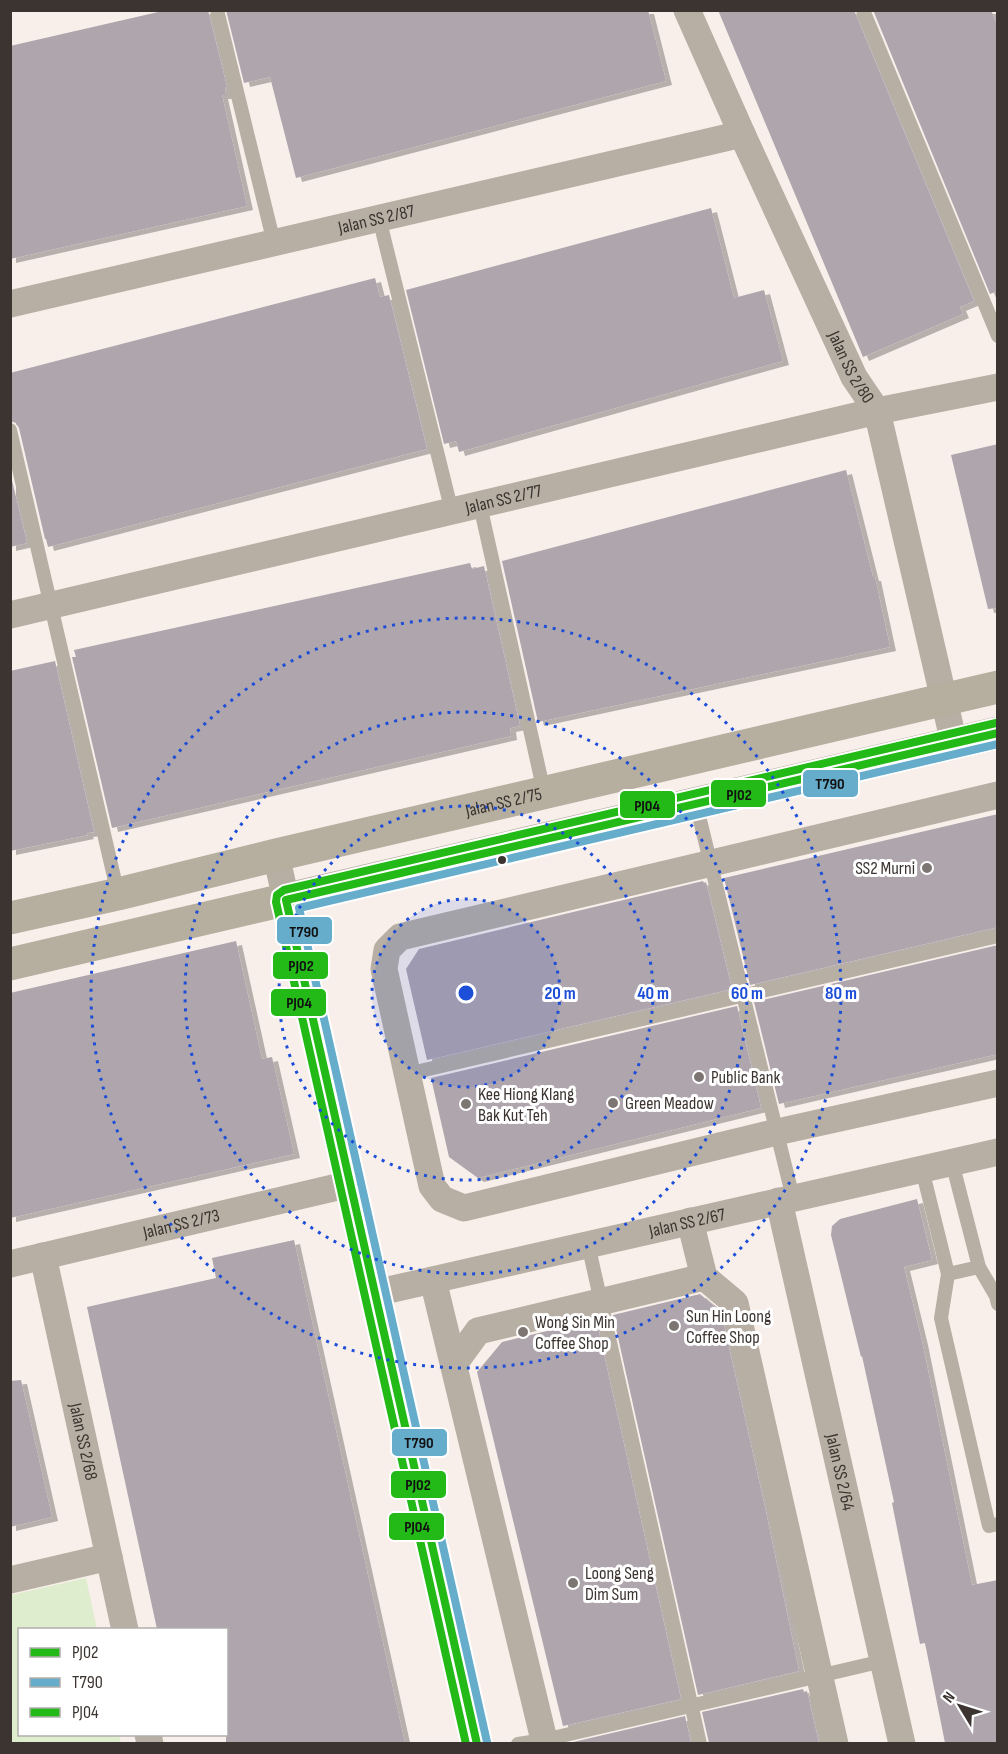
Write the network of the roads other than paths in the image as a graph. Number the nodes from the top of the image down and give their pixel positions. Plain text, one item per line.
1 (217, 10) edge
2 (687, 10) edge
3 (863, 10) edge
4 (742, 134) junction
5 (379, 218) junction
6 (274, 243) junction
7 (10, 304) edge
8 (998, 336) edge
9 (998, 387) edge
10 (877, 411) junction
11 (10, 430) edge
12 (480, 505) junction
13 (452, 512) junction
14 (51, 606) junction
15 (10, 615) edge
16 (998, 687) edge
17 (943, 700) junction
18 (998, 733) edge
19 (954, 743) junction
20 (544, 792) junction
21 (998, 795) edge
22 (696, 804) junction
23 (276, 855) junction
24 (711, 862) junction
25 (118, 894) junction
26 (286, 900) junction
27 (10, 918) edge
28 (998, 936) edge
29 (10, 964) edge
30 (743, 995) junction
31 (407, 1074) junction
32 (998, 1083) edge
33 (777, 1132) junction
34 (998, 1152) edge
35 (952, 1162) junction
36 (922, 1169) junction
37 (350, 1184) junction
38 (786, 1199) junction
39 (690, 1221) junction
40 (588, 1244) junction
41 (43, 1256) junction
42 (10, 1264) edge
43 (979, 1267) junction
44 (948, 1274) junction
45 (704, 1277) junction
46 (433, 1280) junction
47 (375, 1293) junction
48 (600, 1301) junction
49 (998, 1304) edge
50 (454, 1364) junction
51 (998, 1524) edge
52 (110, 1557) junction
53 (10, 1580) edge
54 (125, 1628) edge
55 (883, 1661) junction
56 (819, 1676) junction
57 (691, 1706) junction
58 (536, 1742) edge
59 (477, 1743) edge
60 (700, 1743) edge
61 (835, 1743) edge
62 (902, 1743) edge

1 - 6 lane
2 - 4 street, Jalan SS 2/80
3 - 8 lane
4 - 5 street, Jalan SS 2/87
4 - 10 street, Jalan SS 2/80
5 - 6 street, Jalan SS 2/87
5 - 13 lane
6 - 7 street, Jalan SS 2/87
9 - 10 street, Jalan SS 2/77
10 - 12 street, Jalan SS 2/77
10 - 17 street, Jalan SS 2/80
11 - 14 lane
12 - 13 street, Jalan SS 2/77
12 - 20 lane
13 - 14 street, Jalan SS 2/77
14 - 15 street, Jalan SS 2/77
14 - 25 lane
16 - 17 street, Jalan SS 2/75
17 - 19 street, Jalan SS 2/80
17 - 20 street, Jalan SS 2/75
18 - 19 street
19 - 22 street
20 - 23 street, Jalan SS 2/75
21 - 24 street
22 - 24 lane
22 - 26 street
23 - 25 street, Jalan SS 2/75
23 - 26 street
24 - 30 lane
24 - 31 street
25 - 27 street, Jalan SS 2/75
26 - 29 street
26 - 37 street
28 - 30 lane
30 - 31 lane
30 - 33 lane
31 - 33 street
32 - 33 street
33 - 38 lane
34 - 35 street, Jalan SS 2/67
35 - 36 street, Jalan SS 2/67
35 - 43 lane
36 - 38 street, Jalan SS 2/67
36 - 44 lane
37 - 41 street, Jalan SS 2/73
37 - 47 street
38 - 39 street, Jalan SS 2/67
38 - 55 street, Jalan SS 2/64
39 - 40 street, Jalan SS 2/67
39 - 45 street
40 - 46 street, Jalan SS 2/67
40 - 48 lane
41 - 42 street, Jalan SS 2/73
41 - 52 street, Jalan SS 2/68
43 - 44 lane
43 - 49 lane
44 - 51 lane
45 - 48 street
45 - 56 street
46 - 47 street, Jalan SS 2/67
46 - 50 street
47 - 59 street
48 - 50 street
48 - 57 lane
50 - 58 street
52 - 53 street
52 - 54 street, Jalan SS 2/68
55 - 56 lane
55 - 62 street, Jalan SS 2/64
56 - 57 lane
56 - 61 street
57 - 58 lane
57 - 60 lane

